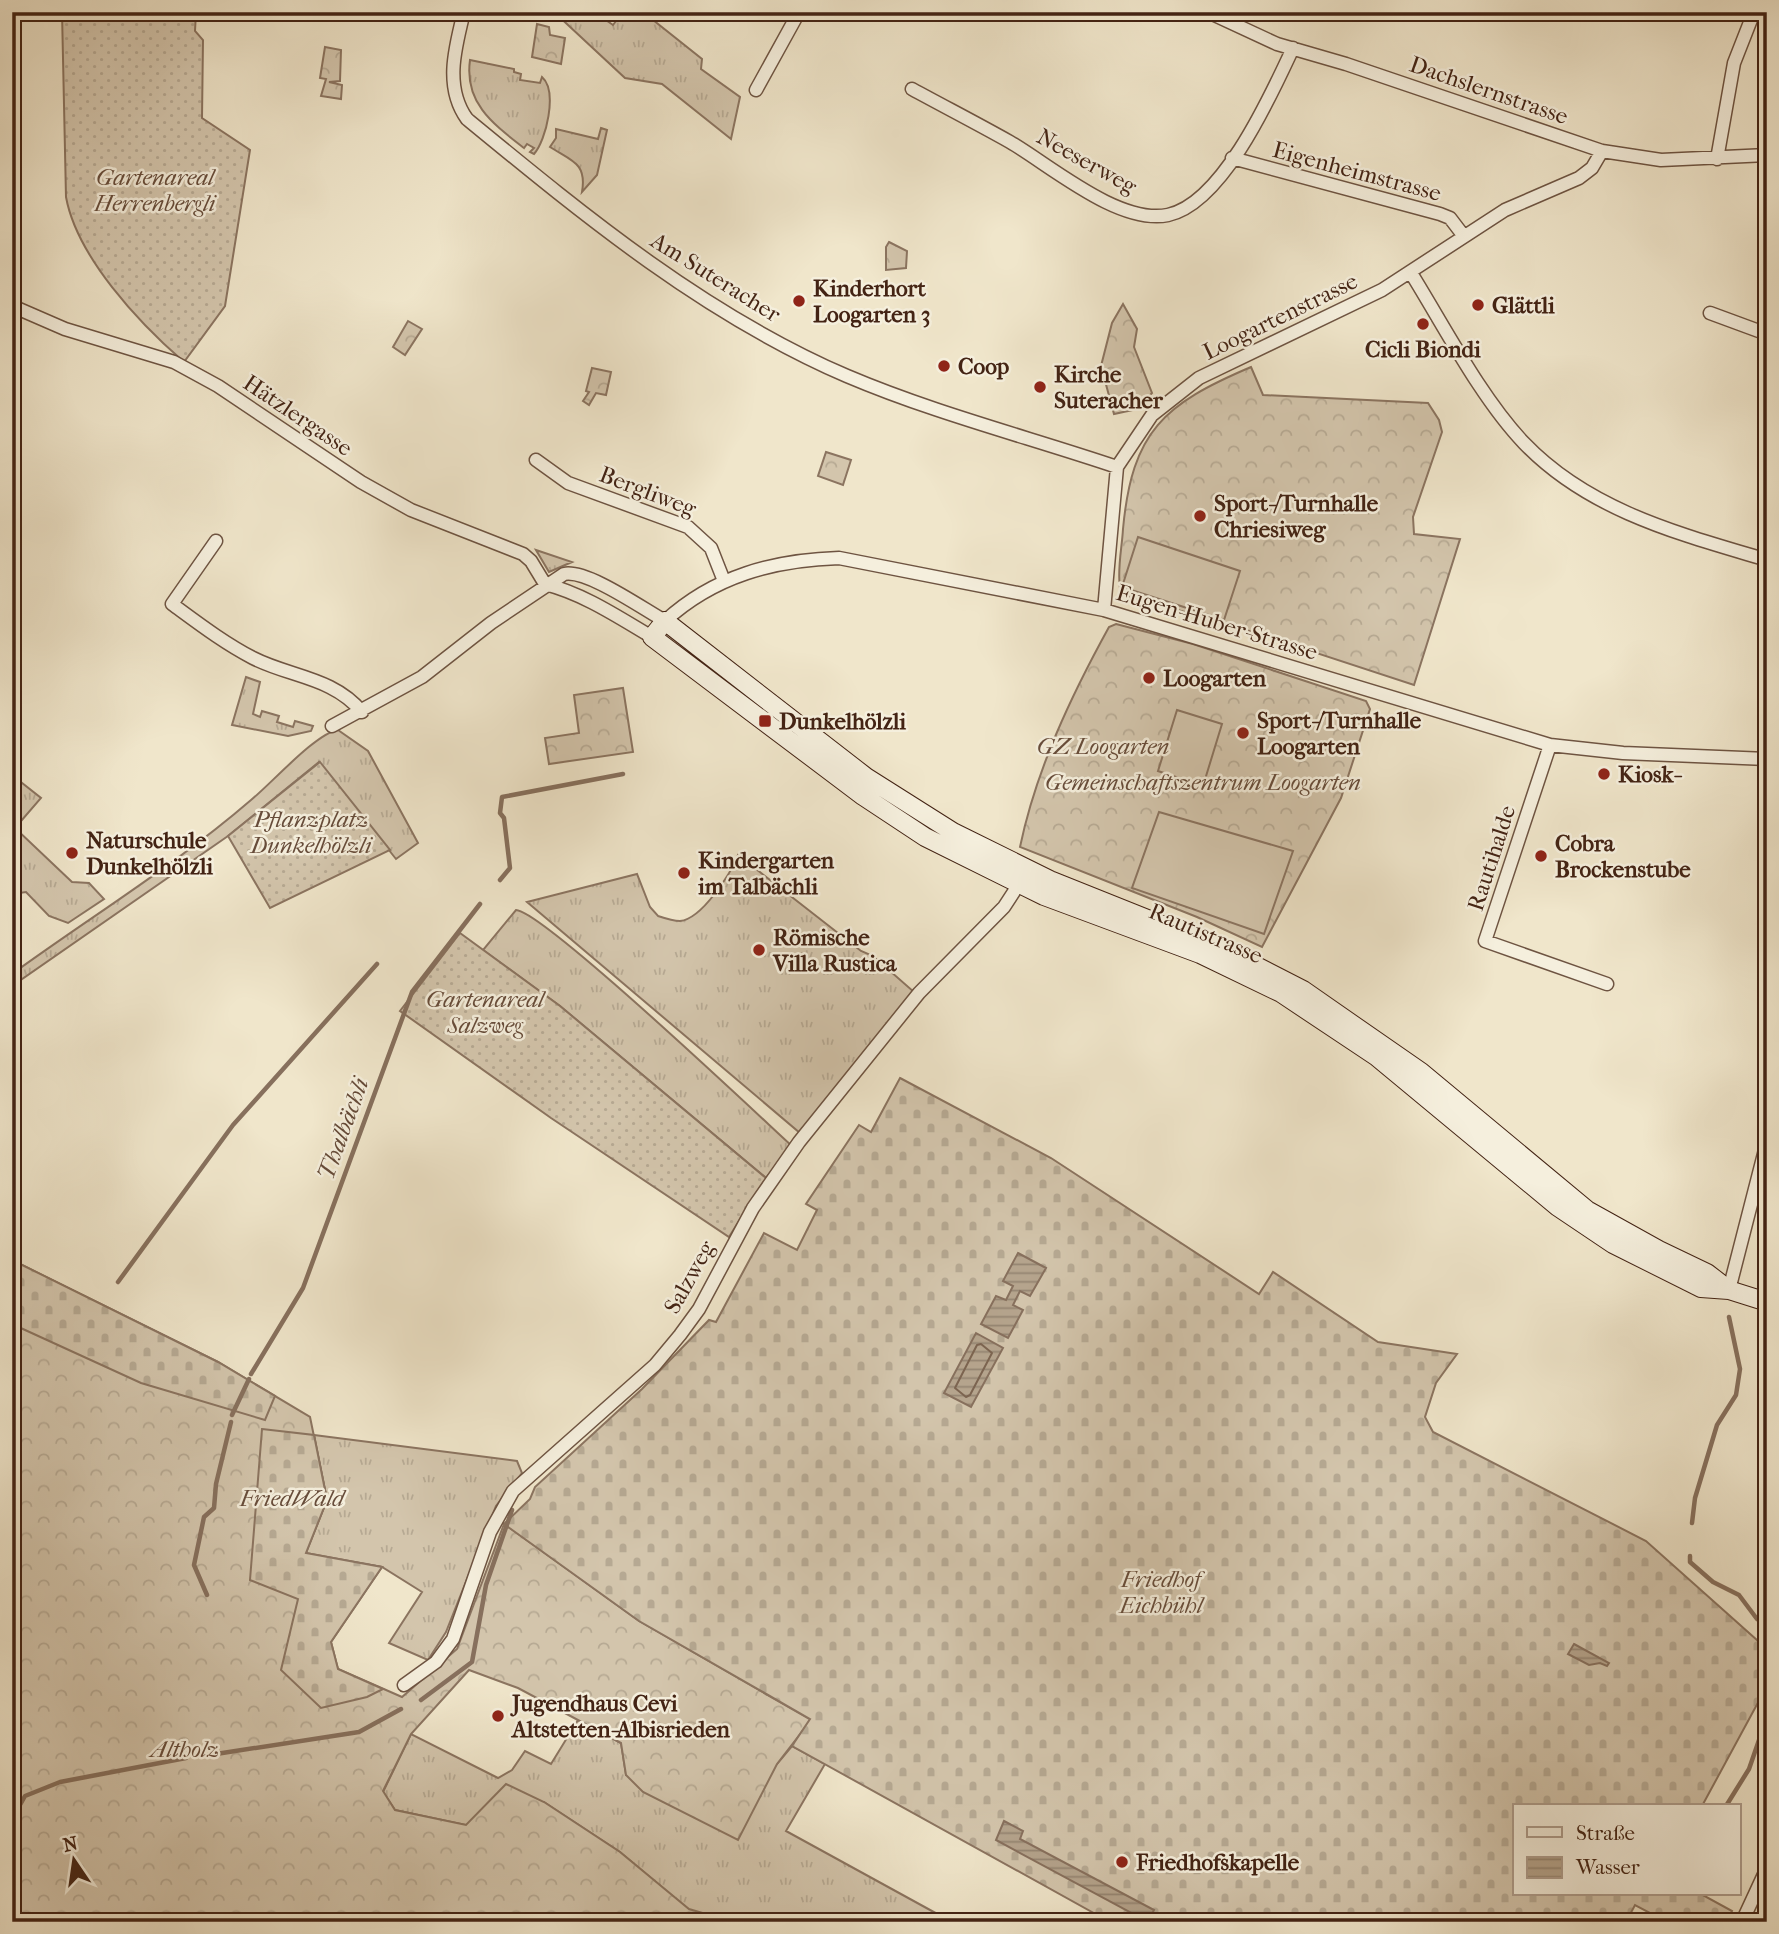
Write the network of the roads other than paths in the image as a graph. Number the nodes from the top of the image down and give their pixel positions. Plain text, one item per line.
1 (464, 12) edge
2 (799, 12) edge
3 (1208, 12) edge
4 (1754, 12) edge
5 (1293, 48) junction
6 (912, 89) dead end
7 (756, 90) dead end
8 (1602, 151) junction
9 (1767, 155) edge
10 (1232, 158) junction
11 (1717, 159) junction
12 (1463, 236) junction
13 (1411, 273) junction
14 (12, 306) edge
15 (1710, 313) dead end
16 (1767, 334) edge
17 (536, 460) dead end
18 (1117, 467) junction
19 (216, 541) dead end
20 (1767, 561) edge
21 (723, 581) junction
22 (545, 584) junction
23 (1104, 610) junction
24 (665, 621) junction
25 (652, 637) junction
26 (362, 712) junction
27 (332, 726) dead end
28 (1550, 746) junction
29 (1767, 759) edge
30 (1022, 876) junction
31 (1607, 984) dead end
32 (1767, 1142) edge
33 (1729, 1290) junction
34 (1767, 1302) edge
35 (404, 1685) dead end
36 (1767, 1868) edge
37 (1742, 1922) edge

1 - 18 street, Am Suteracher
2 - 7 street
3 - 5 street, Dachslernstrasse
4 - 11 street
5 - 8 street, Dachslernstrasse
5 - 10 street, Neeserweg
6 - 10 street, Neeserweg
8 - 11 street, Dachslernstrasse
8 - 12 street, Loogartenstrasse
9 - 11 street, Dachslernstrasse
10 - 12 street, Eigenheimstrasse
12 - 13 street, Loogartenstrasse
13 - 18 street, Loogartenstrasse
13 - 20 street
14 - 22 street, Hätzlergasse
15 - 16 street
17 - 21 street, Bergliweg
18 - 23 street, Loogartenstrasse
19 - 26 street
21 - 23 street, Eugen-Huber-Strasse
21 - 24 street, Eugen-Huber-Strasse
22 - 24 street
22 - 25 street
22 - 26 street
23 - 28 street, Eugen-Huber-Strasse
24 - 25 street
24 - 30 street, Rautistrasse
25 - 30 street, Rautistrasse
26 - 27 street
28 - 29 street, Eugen-Huber-Strasse
28 - 31 street, Rautihalde
30 - 33 street, Rautistrasse
30 - 35 street, Salzweg
32 - 33 street
33 - 34 street, Rautistrasse
36 - 37 street

